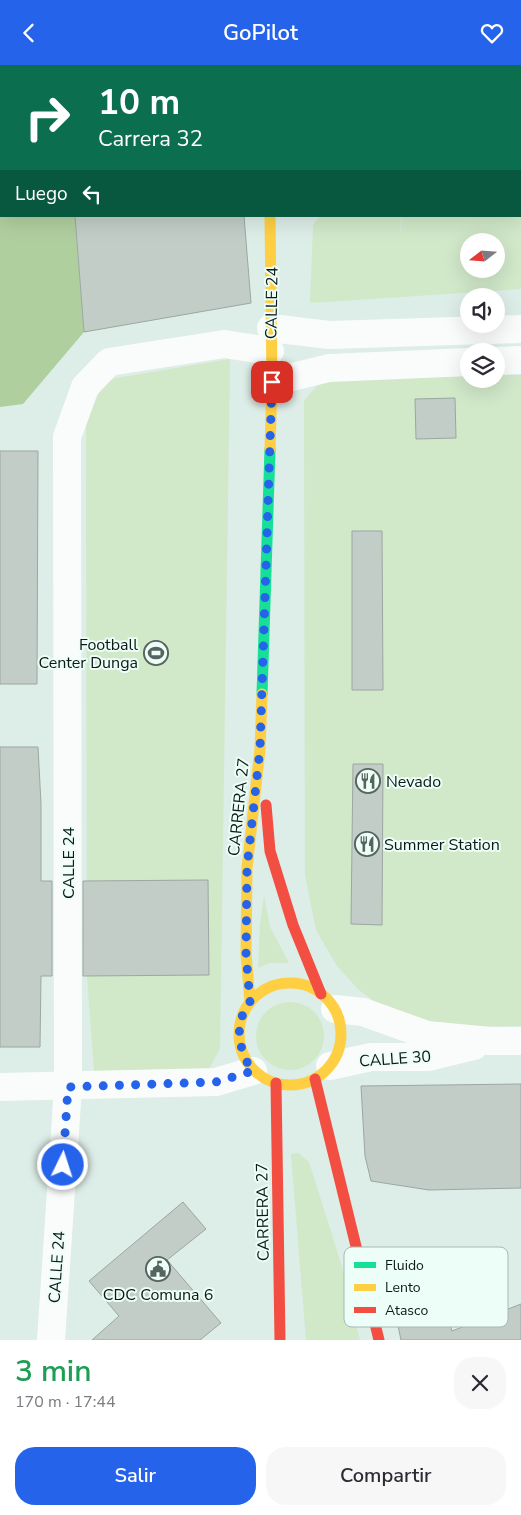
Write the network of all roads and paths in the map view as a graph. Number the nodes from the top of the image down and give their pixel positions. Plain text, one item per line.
1 (270, 217) edge
2 (521, 329) edge
3 (270, 339) junction
4 (521, 360) edge
5 (505, 361) edge
6 (460, 362) edge
7 (272, 382) junction
8 (260, 749) junction
9 (328, 1001) junction
10 (250, 1002) junction
11 (490, 1041) junction
12 (521, 1041) edge
13 (323, 1073) junction
14 (265, 1077) junction
15 (0, 1087) edge
16 (68, 1087) junction
17 (359, 1247) edge
18 (376, 1327) edge
19 (51, 1340) edge
20 (280, 1340) edge
21 (379, 1340) edge

1 - 3 street, CALLE 24
2 - 3 street
3 - 7 street, CALLE 24
3 - 16 street, CALLE 24
4 - 5 street
6 - 7 street
7 - 8 street, CALLE 24
8 - 9 street, CARRERA 27
8 - 10 street, CARRERA 27
9 - 10 street
9 - 11 street, CALLE 30
9 - 13 street
10 - 14 street
11 - 12 street, CALLE 30
11 - 13 street, CALLE 30
13 - 14 street
13 - 17 street
14 - 16 street
14 - 20 street, CARRERA 27
15 - 16 street
16 - 19 street, CALLE 24
18 - 21 street

